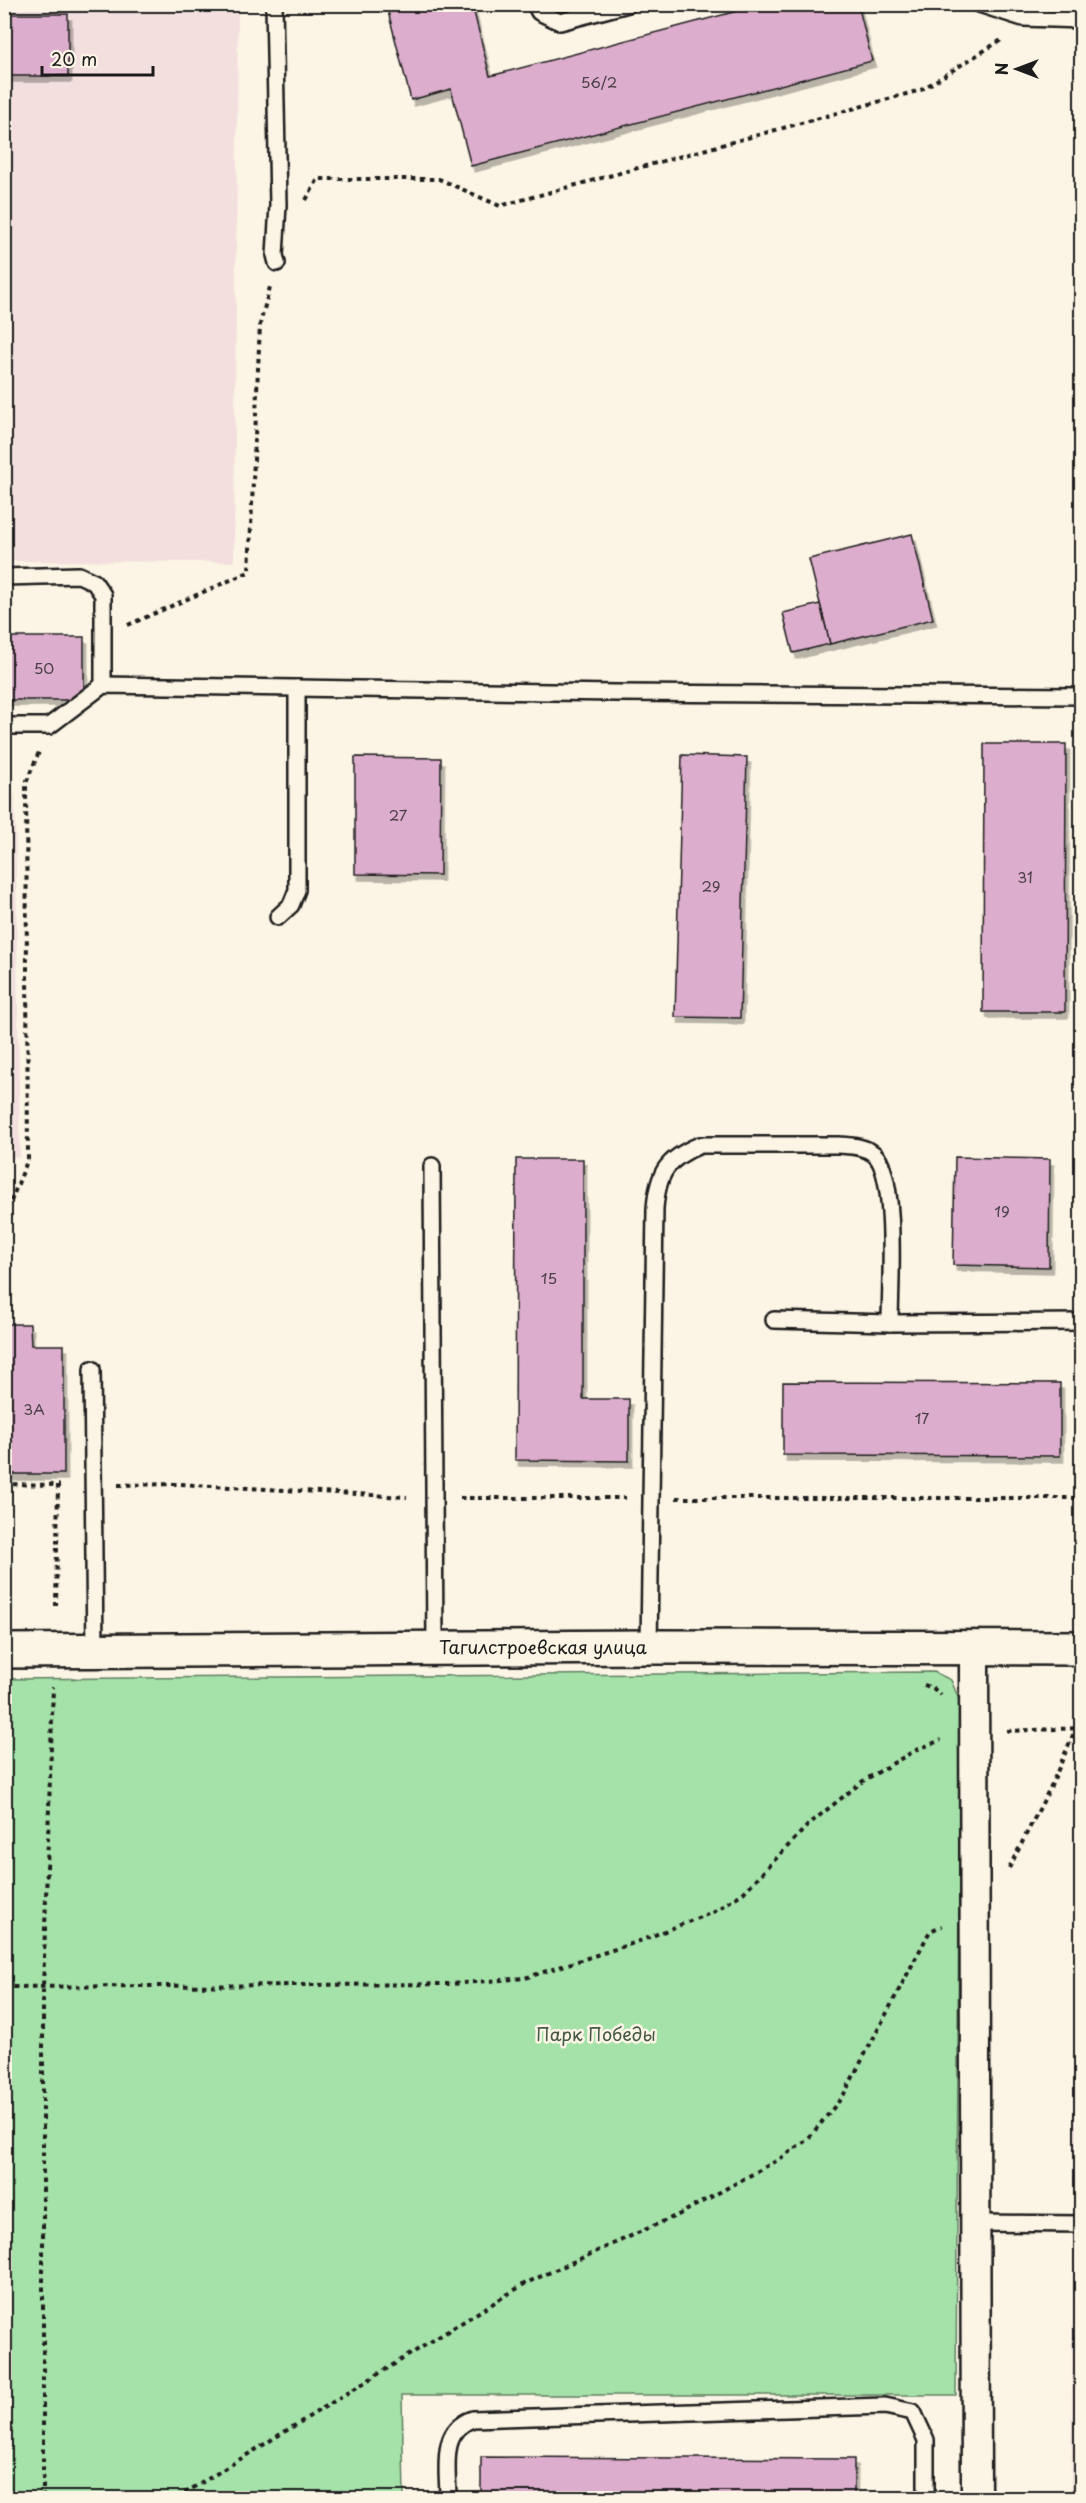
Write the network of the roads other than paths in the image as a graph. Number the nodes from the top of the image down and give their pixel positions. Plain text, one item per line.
1 (274, 4) edge
2 (535, 4) edge
3 (628, 4) edge
4 (979, 4) edge
5 (1082, 20) edge
6 (277, 263) road end
7 (4, 577) edge
8 (104, 685) junction
9 (297, 688) junction
10 (1082, 696) edge
11 (4, 726) edge
12 (278, 917) dead end
13 (432, 1166) dead end
14 (774, 1320) dead end
15 (1082, 1322) edge
16 (890, 1323) junction
17 (92, 1369) dead end
18 (649, 1647) junction
19 (435, 1648) junction
20 (1082, 1648) edge
21 (974, 1649) junction
22 (4, 1651) edge
23 (95, 1652) junction
24 (975, 2223) junction
25 (1082, 2224) edge
26 (448, 2499) edge
27 (926, 2499) edge
28 (976, 2499) edge

1 - 6 lane
2 - 3 lane
4 - 5 lane
7 - 8 lane
8 - 9 lane
8 - 11 lane
9 - 10 lane
9 - 12 lane
13 - 19 lane
14 - 16 lane
15 - 16 lane
16 - 18 lane
17 - 23 lane
18 - 19 street, Тагилстроевская улица
18 - 21 street, Тагилстроевская улица
19 - 23 street, Тагилстроевская улица
20 - 21 street, Тагилстроевская улица
21 - 24 street
22 - 23 street, Тагилстроевская улица
24 - 25 lane
24 - 28 street
26 - 27 lane

